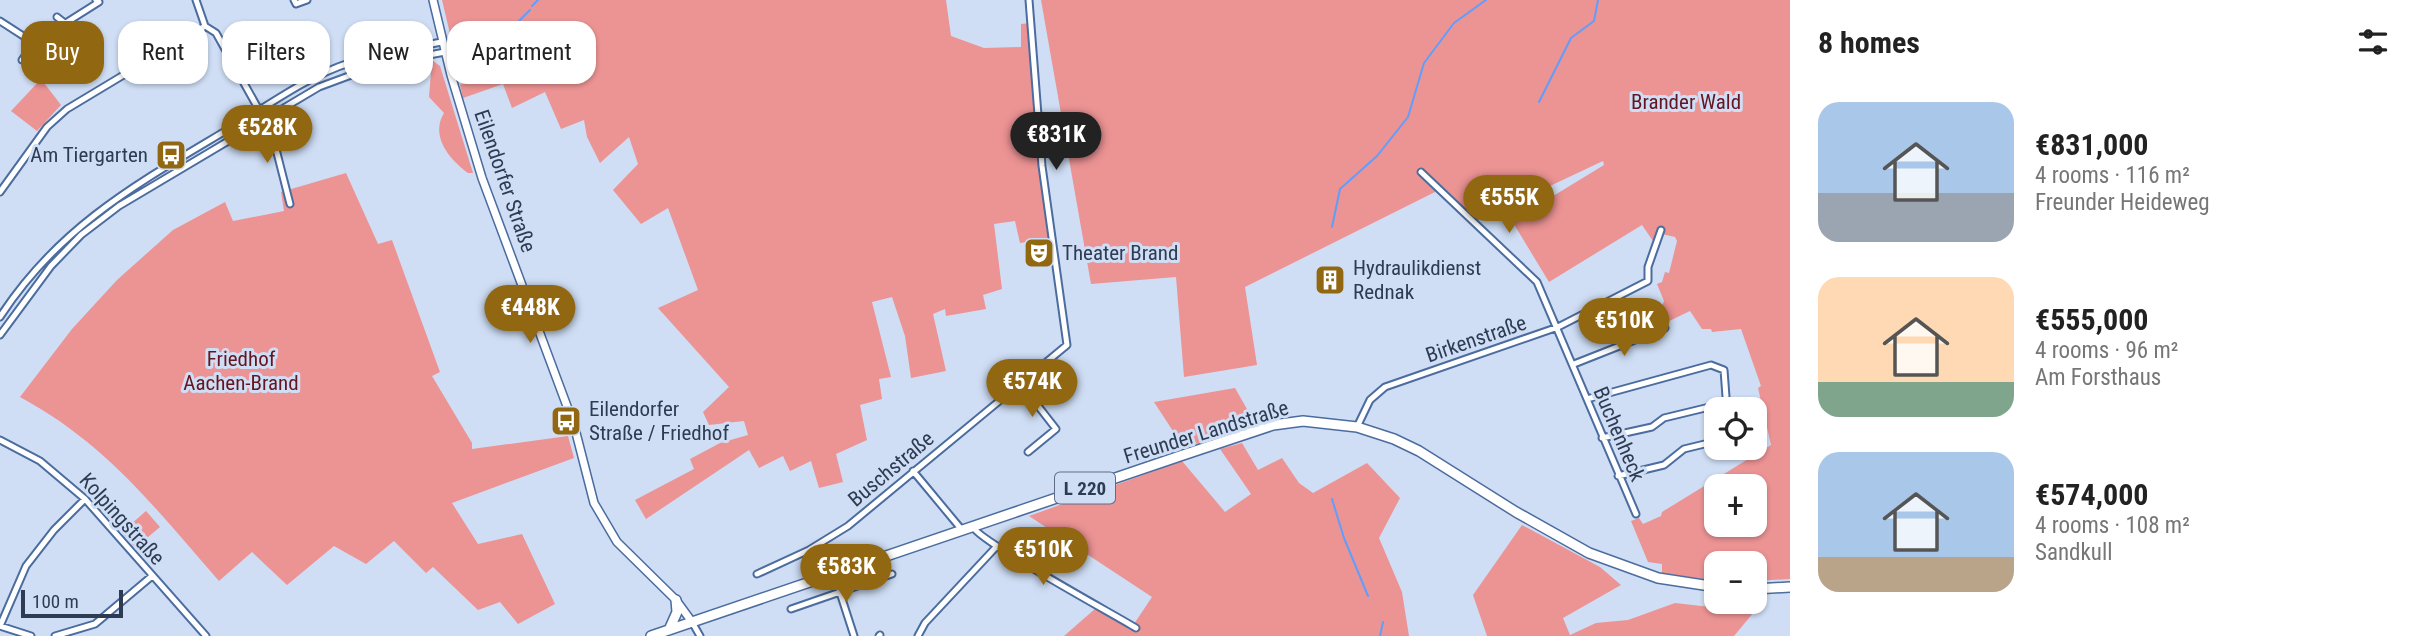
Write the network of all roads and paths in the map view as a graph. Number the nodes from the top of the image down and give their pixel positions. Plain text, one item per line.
1 (196, 0) edge
2 (294, 0) edge
3 (307, 0) edge
4 (433, 0) edge
5 (1029, 0) edge
6 (99, 1) edge
7 (57, 17) dead end
8 (62, 21) edge
9 (70, 21) edge
10 (203, 21) edge
11 (0, 22) edge
12 (208, 28) edge
13 (21, 35) edge
14 (443, 42) junction
15 (445, 52) junction
16 (118, 78) edge
17 (259, 111) junction
18 (264, 119) junction
19 (1421, 172) dead end
20 (0, 192) edge
21 (290, 204) dead end
22 (98, 209) junction
23 (104, 217) junction
24 (1661, 230) dead end
25 (0, 317) edge
26 (1558, 327) junction
27 (1665, 328) dead end
28 (0, 335) edge
29 (1574, 364) junction
30 (1021, 384) junction
31 (1726, 397) edge
32 (1587, 399) junction
33 (1704, 410) edge
34 (1357, 427) junction
35 (1602, 438) junction
36 (0, 440) edge
37 (1704, 444) edge
38 (1028, 452) dead end
39 (913, 471) junction
40 (1618, 475) junction
41 (85, 499) junction
42 (1636, 514) dead end
43 (973, 527) junction
44 (962, 530) junction
45 (998, 546) junction
46 (757, 574) dead end
47 (834, 574) junction
48 (892, 574) dead end
49 (152, 576) junction
50 (1704, 585) edge
51 (1790, 587) edge
52 (1767, 588) edge
53 (839, 592) junction
54 (676, 600) junction
55 (791, 609) dead end
56 (692, 622) junction
57 (0, 626) edge
58 (1136, 628) dead end
59 (669, 630) junction
60 (32, 636) edge
61 (55, 636) edge
62 (206, 636) edge
63 (651, 636) edge
64 (700, 636) edge
65 (854, 636) edge
66 (918, 636) edge

1 - 10 street
2 - 3 street
4 - 14 street, Eilendorfer Straße
5 - 30 street, Buschstraße
6 - 9 street
7 - 8 street
11 - 13 street
12 - 17 street
14 - 15 street, Eilendorfer Straße
14 - 17 street
15 - 18 street
15 - 54 street, Eilendorfer Straße
16 - 20 street
17 - 18 street
17 - 22 street
18 - 21 street
18 - 23 street
19 - 26 street, Buchenheck
22 - 23 street
22 - 25 street
23 - 28 street
24 - 26 street, Birkenstraße
26 - 29 street, Buchenheck
26 - 34 street, Birkenstraße
27 - 29 street
29 - 32 street, Buchenheck
30 - 38 street
30 - 39 street, Buschstraße
31 - 32 street
32 - 35 street, Buchenheck
33 - 35 street
34 - 43 main road, Freunder Landstraße / L 220
34 - 50 main road, Freunder Landstraße / L 220
35 - 40 street, Buchenheck
36 - 41 street, Kolpingstraße
37 - 40 street
39 - 44 street
39 - 46 street, Buschstraße
40 - 42 street, Buchenheck
41 - 49 street, Kolpingstraße
41 - 57 street
43 - 44 main road, Freunder Landstraße / L 220
43 - 45 street
44 - 47 main road, Freunder Landstraße / L 220
45 - 58 street
45 - 66 street
47 - 53 street
47 - 56 main road, Freunder Landstraße / L 220
48 - 53 street
49 - 61 street
49 - 62 street, Kolpingstraße
51 - 52 main road
53 - 55 street
53 - 65 street
54 - 56 street, Eilendorfer Straße
54 - 59 main road
56 - 59 main road, Freunder Landstraße / L 220
56 - 64 street
57 - 60 street
59 - 63 main road, Freunder Landstraße / L 220

